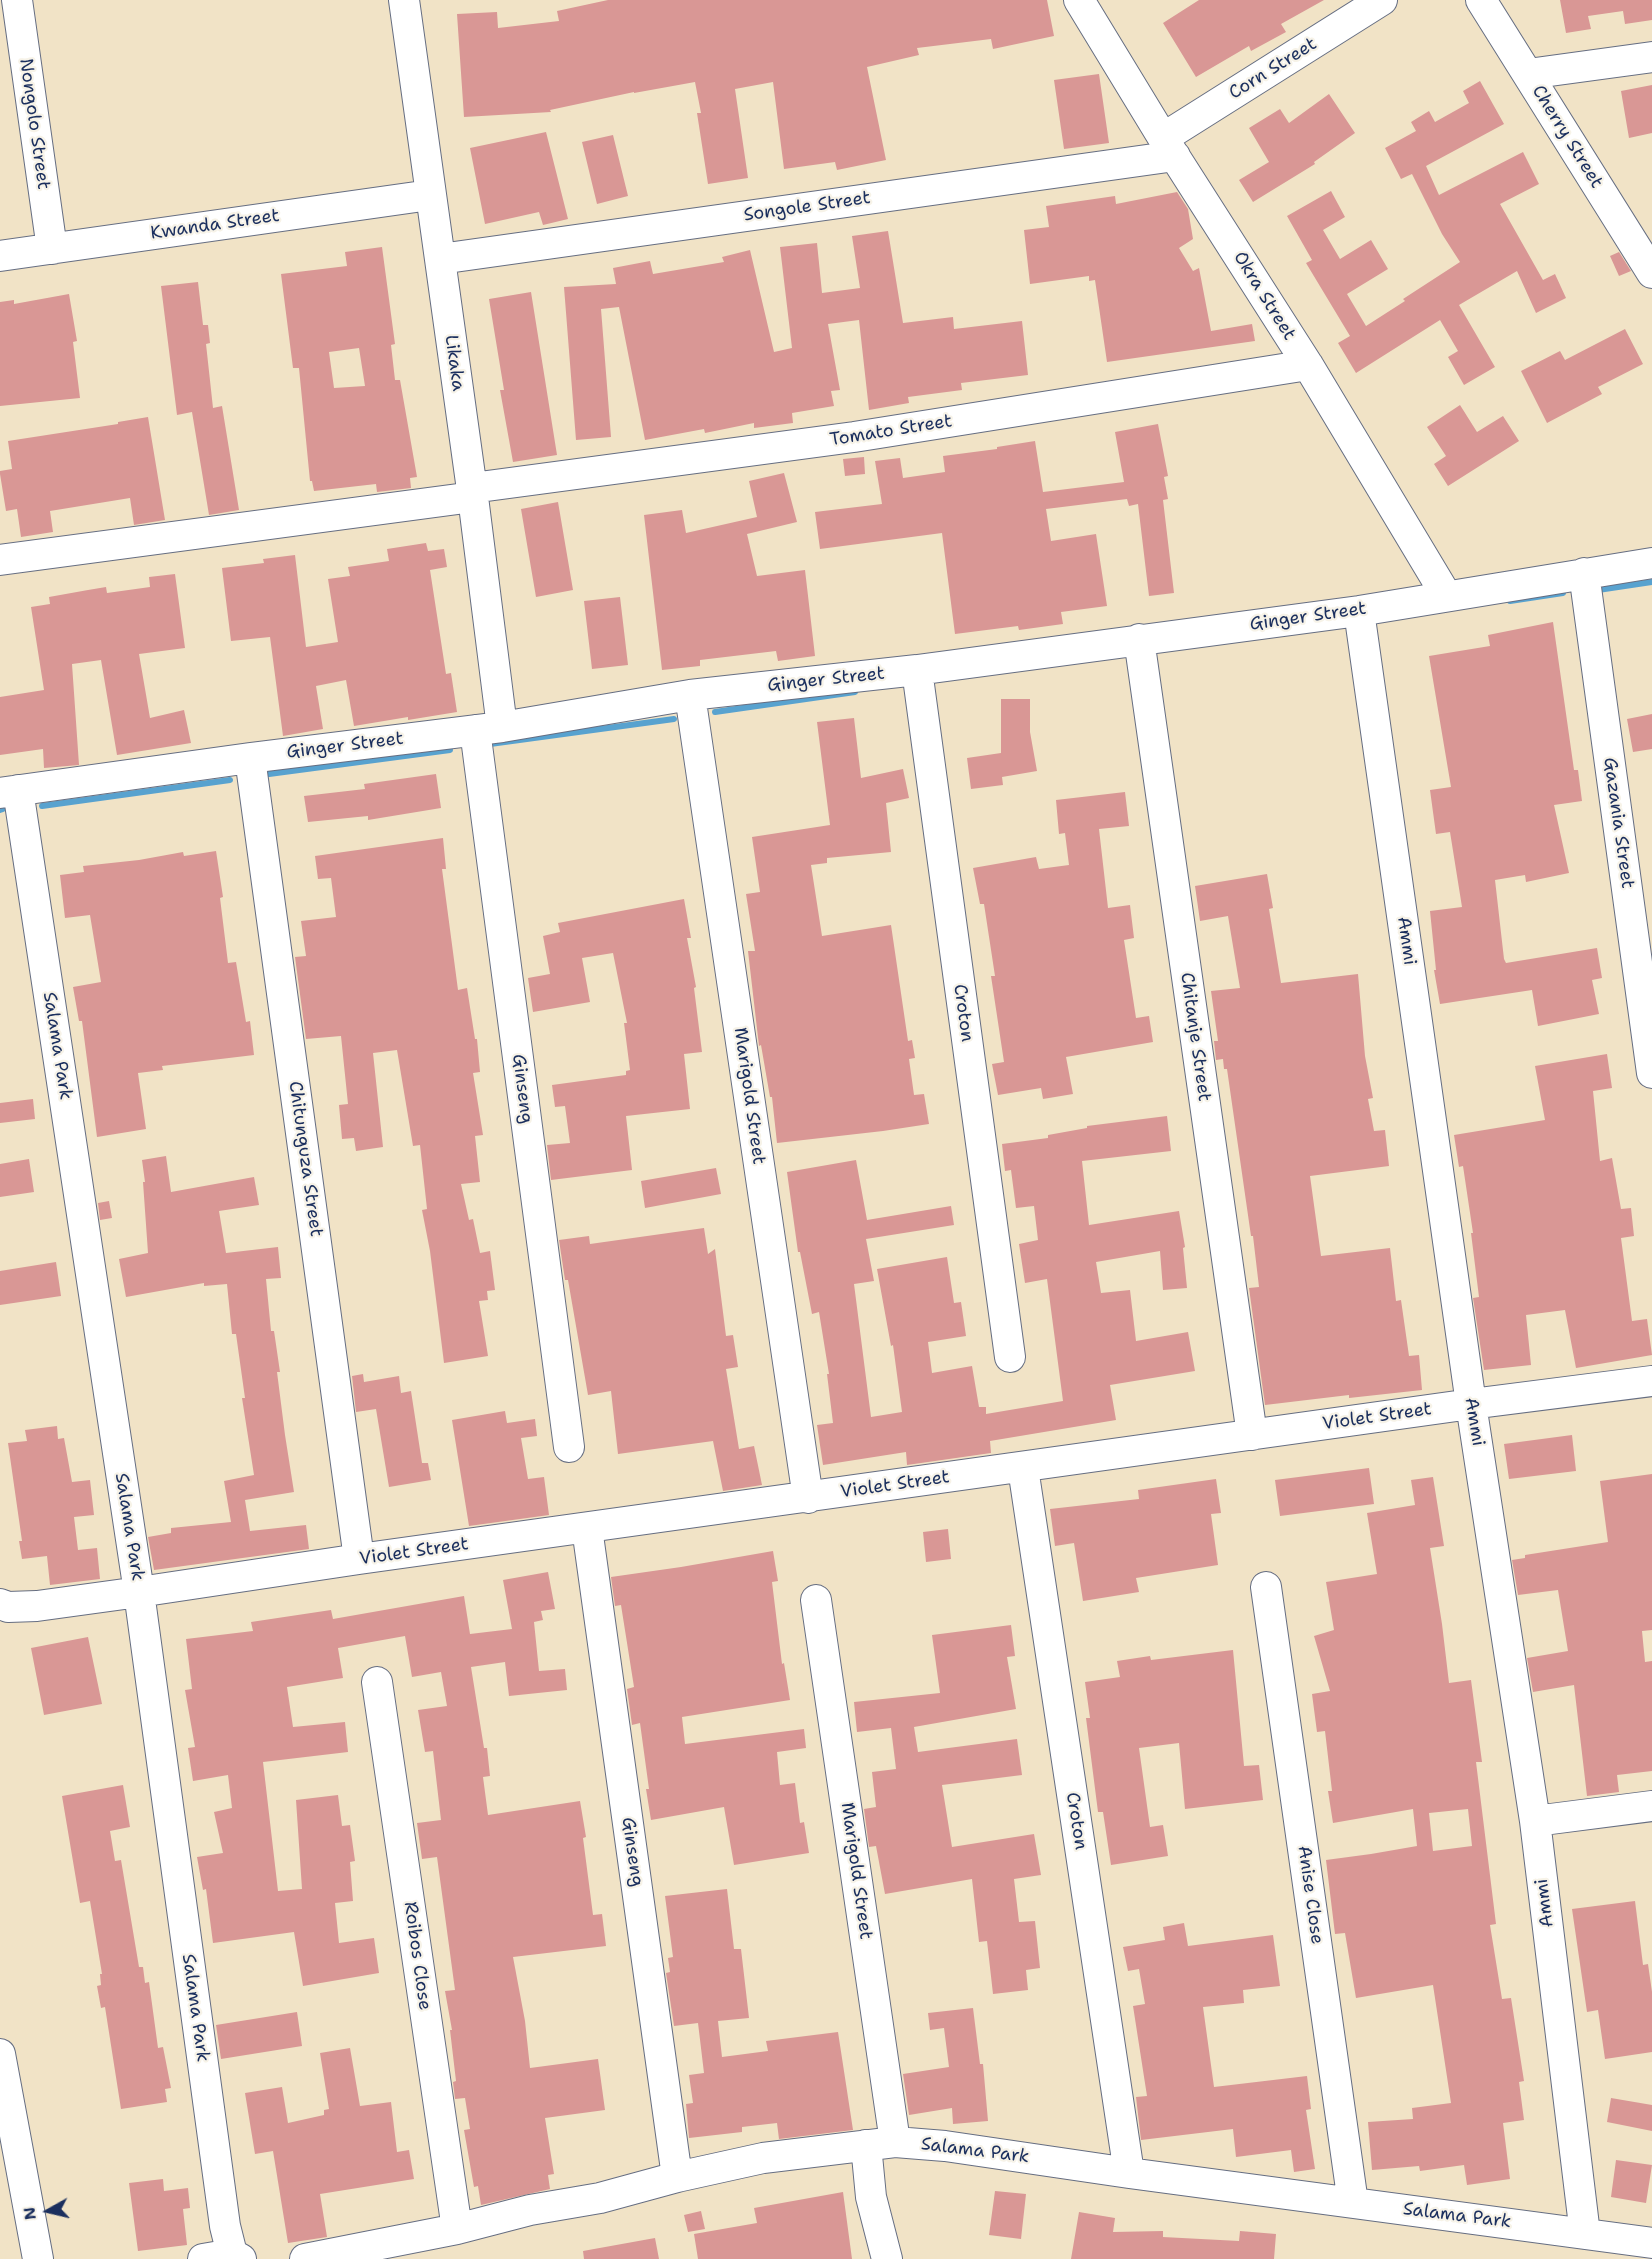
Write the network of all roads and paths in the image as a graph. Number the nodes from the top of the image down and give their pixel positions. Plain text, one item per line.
1 (407, 0) edge
2 (1079, 0) edge
3 (1382, 0) edge
4 (1481, 0) edge
5 (12, 14) edge
6 (1652, 57) edge
7 (1528, 74) junction
8 (1169, 147) junction
9 (430, 195) junction
10 (51, 249) junction
11 (0, 256) edge
12 (440, 259) junction
13 (1652, 273) edge
14 (1308, 366) junction
15 (472, 492) junction
16 (0, 560) edge
17 (1652, 563) edge
18 (1584, 573) junction
19 (1446, 595) junction
20 (1359, 611) junction
21 (1139, 639) junction
22 (917, 670) junction
23 (690, 695) junction
24 (488, 729) junction
25 (250, 758) junction
26 (9, 792) edge
27 (1652, 1073) edge
28 (1010, 1357) dead end
29 (1652, 1381) edge
30 (1471, 1404) junction
31 (1252, 1435) junction
32 (569, 1447) dead end
33 (1023, 1468) junction
34 (808, 1497) junction
35 (587, 1528) junction
36 (359, 1559) junction
37 (1266, 1587) dead end
38 (139, 1592) junction
39 (816, 1600) dead end
40 (0, 1604) edge
41 (377, 1682) dead end
42 (1652, 1806) edge
43 (1535, 1821) junction
44 (0, 2054) edge
45 (881, 2143) junction
46 (1129, 2173) junction
47 (677, 2177) junction
48 (1353, 2203) junction
49 (457, 2229) junction
50 (1585, 2234) junction
51 (1652, 2243) edge
52 (236, 2256) edge
53 (38, 2259) edge
54 (203, 2259) edge
55 (305, 2259) edge
56 (887, 2259) edge

1 - 9 street, Likaka
2 - 8 street, Okra Street
3 - 8 street, Corn Street
4 - 7 street, Cherry Street
5 - 10 street, Nongolo Street
6 - 7 street
7 - 13 street, Cherry Street
8 - 12 street, Songole Street
8 - 14 street, Okra Street
9 - 10 street, Kwanda Street
9 - 12 street, Likaka
10 - 11 street, Kwanda Street
12 - 15 street, Likaka
14 - 15 street, Tomato Street
14 - 19 street, Okra Street
15 - 16 street, Tomato Street
15 - 24 street, Likaka
17 - 18 street, Ginger Street
18 - 19 street, Ginger Street
18 - 27 street, Gazania Street
19 - 20 street, Ginger Street
20 - 21 street, Ginger Street
20 - 30 street, Ammi
21 - 22 street, Ginger Street
21 - 31 street, Chitanje Street
22 - 23 street, Ginger Street
22 - 28 street, Croton
23 - 24 street, Ginger Street
23 - 34 street, Marigold Street
24 - 25 street, Ginger Street
24 - 32 street, Ginseng
25 - 26 street, Ginger Street
25 - 36 street, Chitunguza Street
26 - 38 street, Salama Park
29 - 30 street, Violet Street
30 - 31 street, Violet Street
30 - 43 street, Ammi
31 - 33 street, Violet Street
33 - 34 street, Violet Street
33 - 46 street, Croton
34 - 35 street, Violet Street
35 - 36 street, Violet Street
35 - 47 street, Ginseng
36 - 38 street, Violet Street
37 - 48 street, Anise Close
38 - 40 street, Violet Street
38 - 52 street, Salama Park
39 - 45 street, Marigold Street
41 - 49 street, Roibos Close
42 - 43 street
43 - 50 street, Ammi
44 - 53 street
45 - 46 street, Salama Park
45 - 47 street, Salama Park
45 - 56 street, Marigold Street
46 - 48 street, Salama Park
47 - 49 street, Salama Park
48 - 50 street, Salama Park
49 - 55 street, Salama Park
50 - 51 street, Salama Park
52 - 54 street

